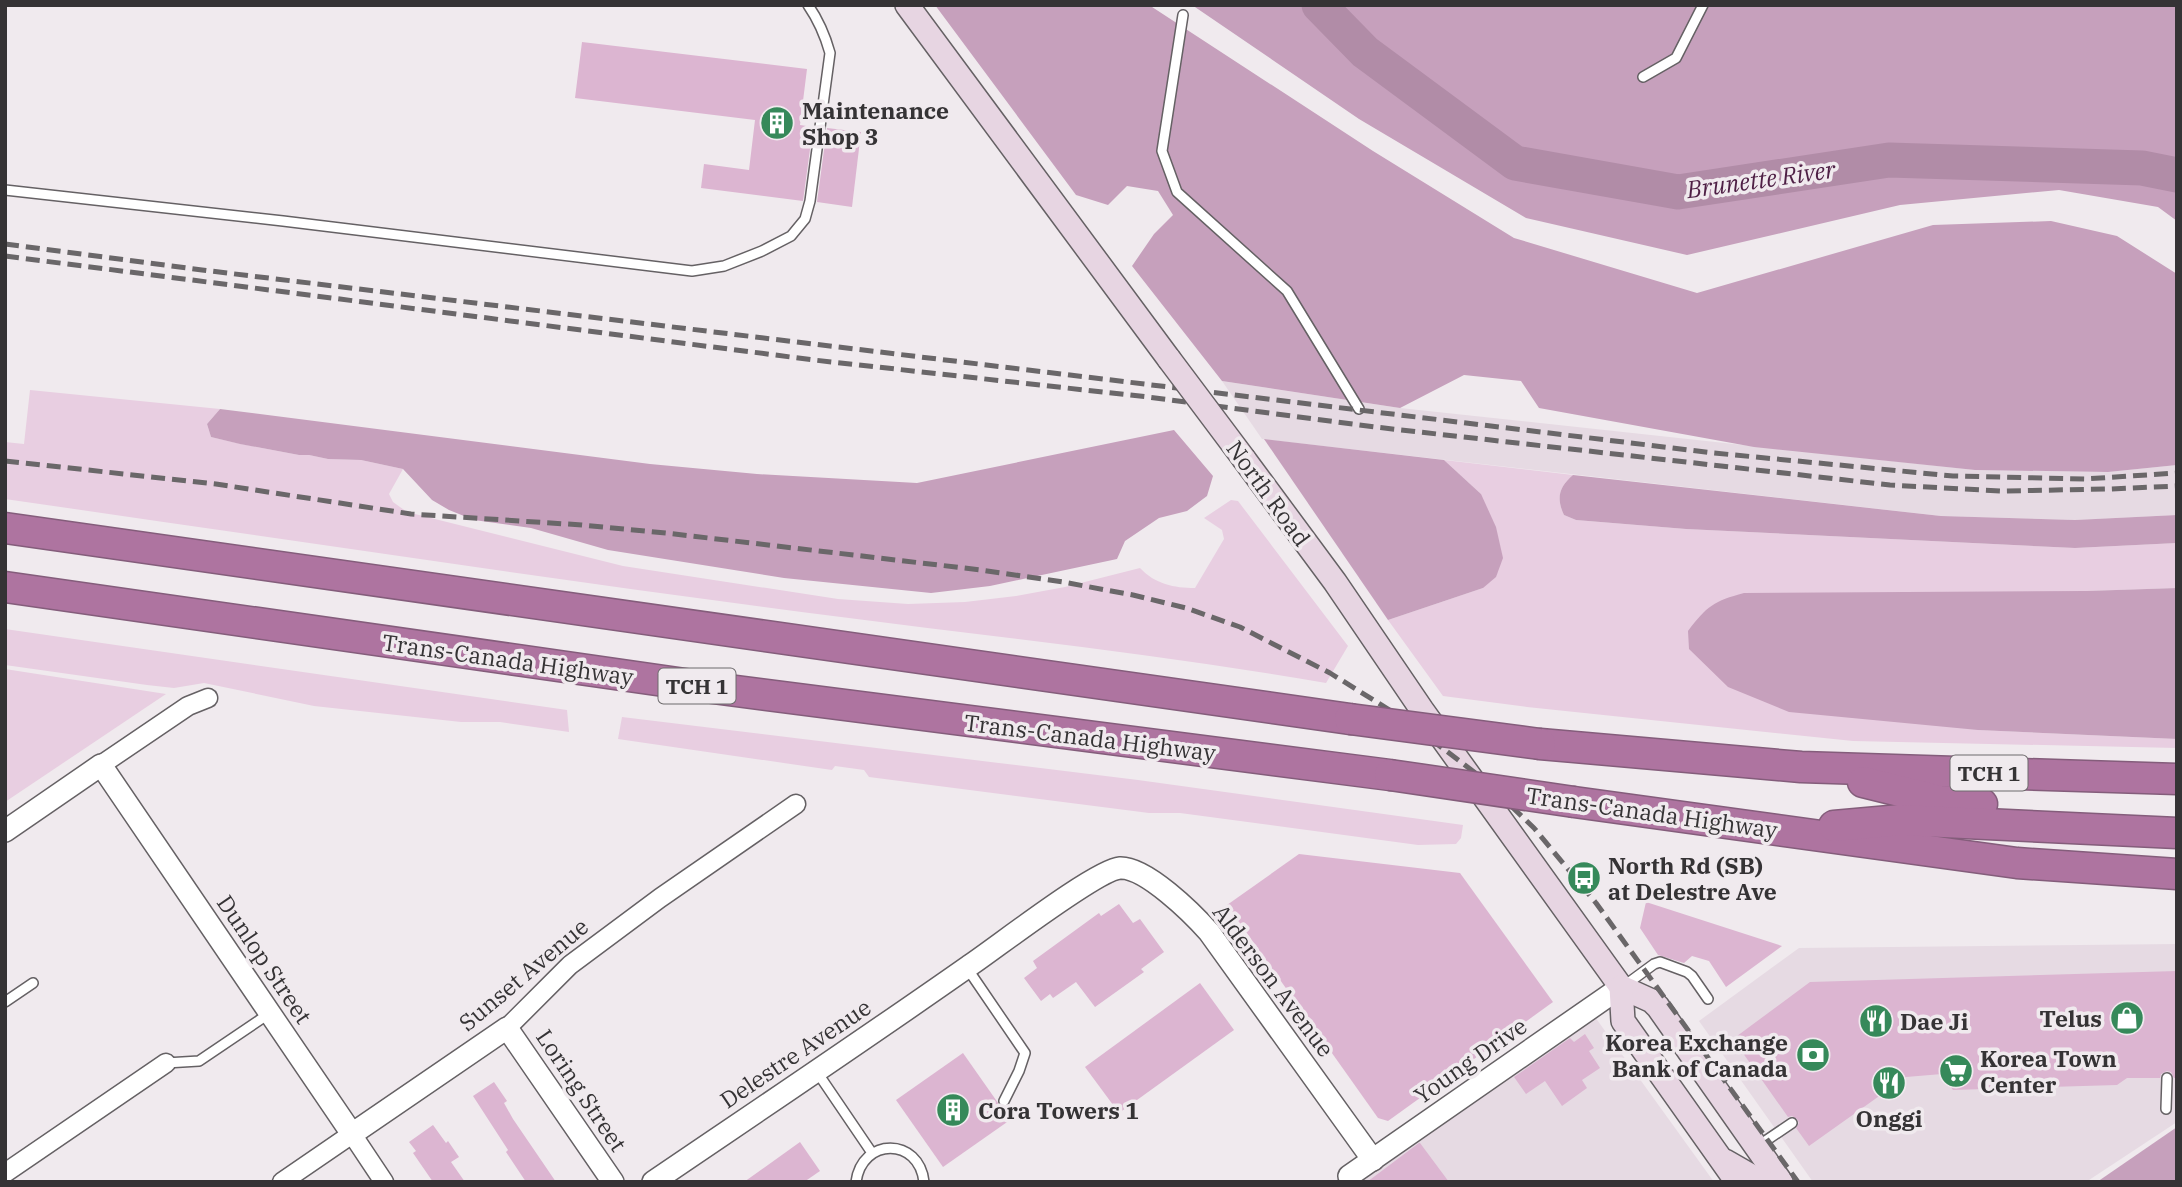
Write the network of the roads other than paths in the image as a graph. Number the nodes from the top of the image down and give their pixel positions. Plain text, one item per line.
1 (808, 5) edge
2 (907, 5) edge
3 (1703, 5) edge
4 (1183, 16) dead end
5 (1643, 77) dead end
6 (5, 190) edge
7 (1359, 410) dead end
8 (5, 528) edge
9 (5, 587) edge
10 (208, 698) dead end
11 (101, 765) junction
12 (1801, 767) junction
13 (2177, 779) edge
14 (796, 804) dead end
15 (2177, 820) edge
16 (5, 831) edge
17 (1784, 831) junction
18 (2177, 833) edge
19 (2177, 874) edge
20 (967, 968) junction
21 (33, 984) dead end
22 (1621, 987) junction
23 (1708, 999) dead end
24 (5, 1002) edge
25 (270, 1013) junction
26 (507, 1028) junction
27 (166, 1063) joint
28 (816, 1071) junction
29 (2167, 1078) dead end
30 (1004, 1101) dead end
31 (2166, 1109) dead end
32 (1732, 1112) junction
33 (1793, 1123) dead end
34 (352, 1134) junction
35 (1757, 1147) junction
36 (872, 1153) junction
37 (1373, 1160) junction
38 (1730, 1170) edge
39 (5, 1174) edge
40 (1349, 1176) dead end
41 (282, 1182) edge
42 (384, 1182) edge
43 (613, 1182) edge
44 (653, 1182) edge
45 (856, 1182) edge
46 (924, 1182) edge
47 (1765, 1182) edge
48 (1781, 1182) edge

1 - 6 lane
2 - 22 main road, North Road, bridge
3 - 5 lane
4 - 7 lane
8 - 12 highway, TCH 1, bridge
9 - 17 highway, Trans-Canada Highway / TCH 1, bridge
10 - 11 street
11 - 16 street
11 - 25 street, Dunlop Street
12 - 13 highway, TCH 1
12 - 15 highway
14 - 26 street, Sunset Avenue
17 - 18 highway
17 - 19 highway, Trans-Canada Highway / TCH 1
20 - 28 street, Delestre Avenue
20 - 30 lane
20 - 37 street, Alderson Avenue
21 - 24 lane
22 - 23 lane
22 - 32 main road, North Road
22 - 37 street, Young Drive
22 - 38 main road
25 - 27 lane
25 - 34 street, Dunlop Street
26 - 34 street, Sunset Avenue
26 - 43 street, Loring Street
27 - 39 street
28 - 36 lane
28 - 44 street, Delestre Avenue
29 - 31 lane
32 - 35 main road, North Road
32 - 38 main road
33 - 35 lane
34 - 41 street, Sunset Avenue
34 - 42 street, Dunlop Street
35 - 48 main road, North Road
36 - 45 lane
36 - 46 lane
37 - 40 street, Young Drive
38 - 47 main road

